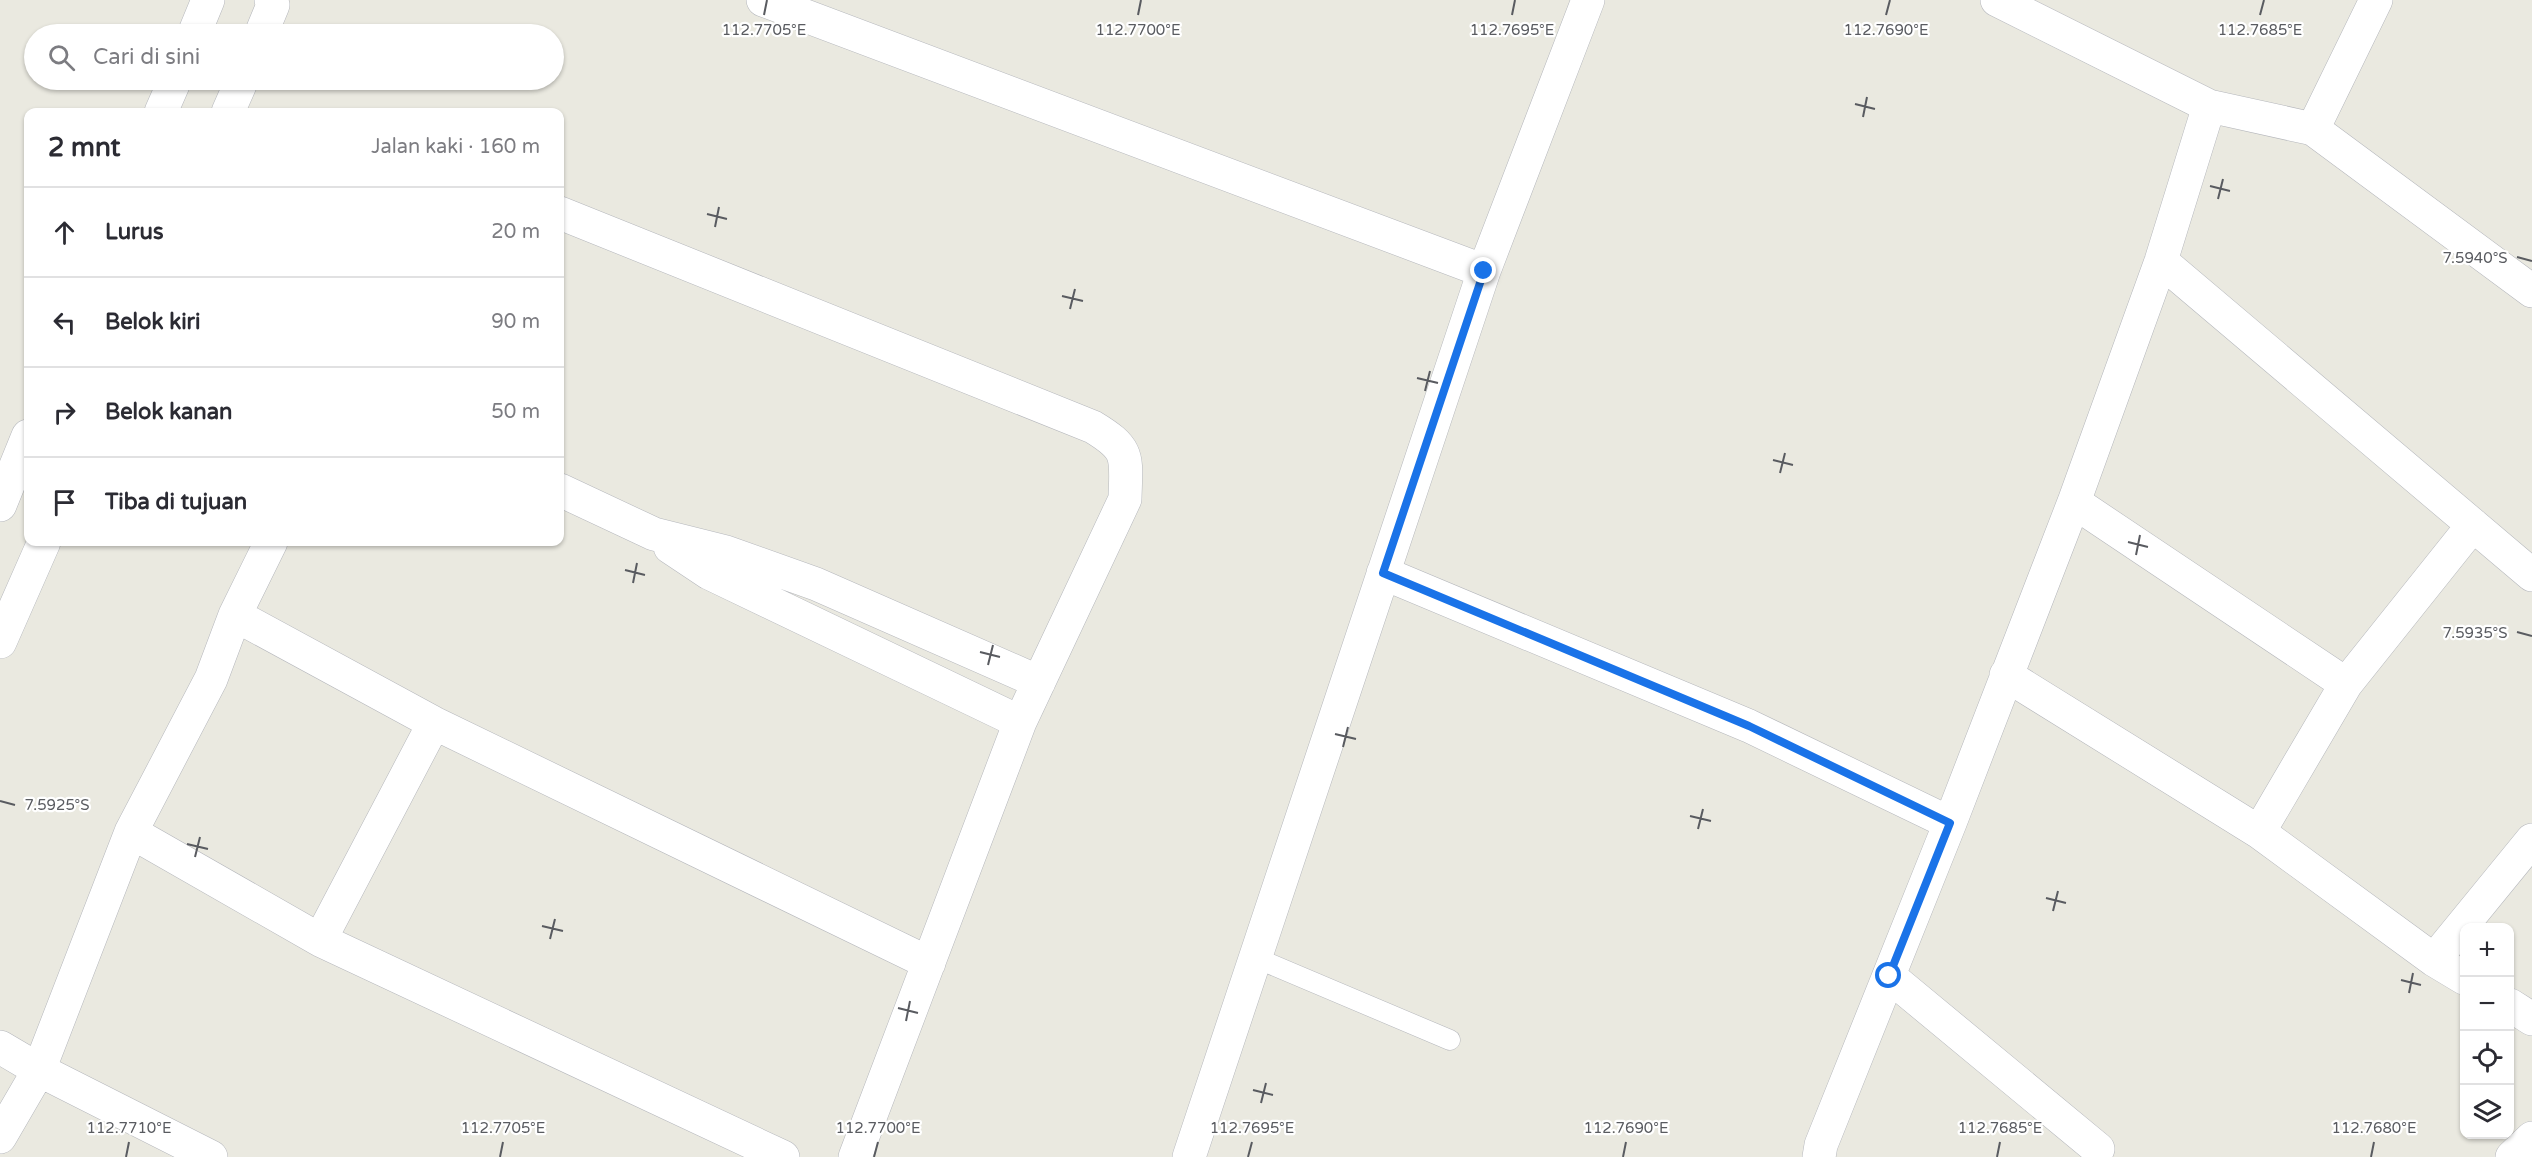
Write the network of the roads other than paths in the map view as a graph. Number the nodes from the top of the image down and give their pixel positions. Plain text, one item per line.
1 (208, 0) edge
2 (271, 0) edge
3 (763, 0) edge
4 (1588, 0) edge
5 (1997, 0) edge
6 (2376, 0) edge
7 (198, 24) edge
8 (265, 24) edge
9 (171, 90) edge
10 (238, 90) edge
11 (2209, 106) junction
12 (164, 108) edge
13 (230, 108) edge
14 (2313, 129) junction
15 (564, 215) edge
16 (2161, 261) junction
17 (1484, 271) junction
18 (2532, 291) edge
19 (24, 446) edge
20 (564, 492) edge
21 (2074, 501) junction
22 (0, 505) edge
23 (2473, 525) junction
24 (654, 534) junction
25 (42, 546) edge
26 (269, 546) edge
27 (1383, 573) junction
28 (2532, 575) edge
29 (235, 615) junction
30 (0, 642) edge
31 (2006, 675) junction
32 (1039, 682) junction
33 (2346, 684) junction
34 (1020, 722) junction
35 (434, 723) junction
36 (1950, 823) junction
37 (131, 832) junction
38 (2259, 832) junction
39 (2532, 840) edge
40 (320, 939) junction
41 (1256, 958) junction
42 (2434, 960) junction
43 (929, 963) junction
44 (1889, 976) junction
45 (2462, 977) edge
46 (2514, 1008) edge
47 (2532, 1019) edge
48 (1450, 1040) dead end
49 (1, 1047) edge
50 (39, 1070) junction
51 (0, 1137) edge
52 (2532, 1138) edge
53 (2098, 1149) dead end
54 (210, 1157) edge
55 (783, 1157) edge
56 (855, 1157) edge
57 (1189, 1157) edge
58 (1819, 1157) edge
59 (2512, 1157) edge

1 - 7 street
2 - 8 street
3 - 17 street
4 - 17 street
5 - 11 street
6 - 14 street
9 - 12 street
10 - 13 street
11 - 14 street
11 - 16 street
14 - 18 street
15 - 32 street
16 - 21 street
16 - 23 street
17 - 27 street
19 - 22 street
20 - 24 street
21 - 31 street
21 - 33 street
23 - 28 street
23 - 33 street
24 - 32 street
24 - 34 street
25 - 30 street
26 - 29 street
27 - 36 street
27 - 41 street
29 - 35 street
29 - 37 street
31 - 36 street
31 - 38 street
32 - 34 street
33 - 38 street
34 - 43 street
35 - 40 street
35 - 43 street
36 - 44 street
37 - 40 street
37 - 50 street
38 - 42 street
39 - 42 street
40 - 55 street
41 - 48 lane
41 - 57 street
42 - 45 street
43 - 56 street
44 - 53 street
44 - 58 street
46 - 47 street
49 - 50 street
50 - 51 street
50 - 54 street
52 - 59 street

